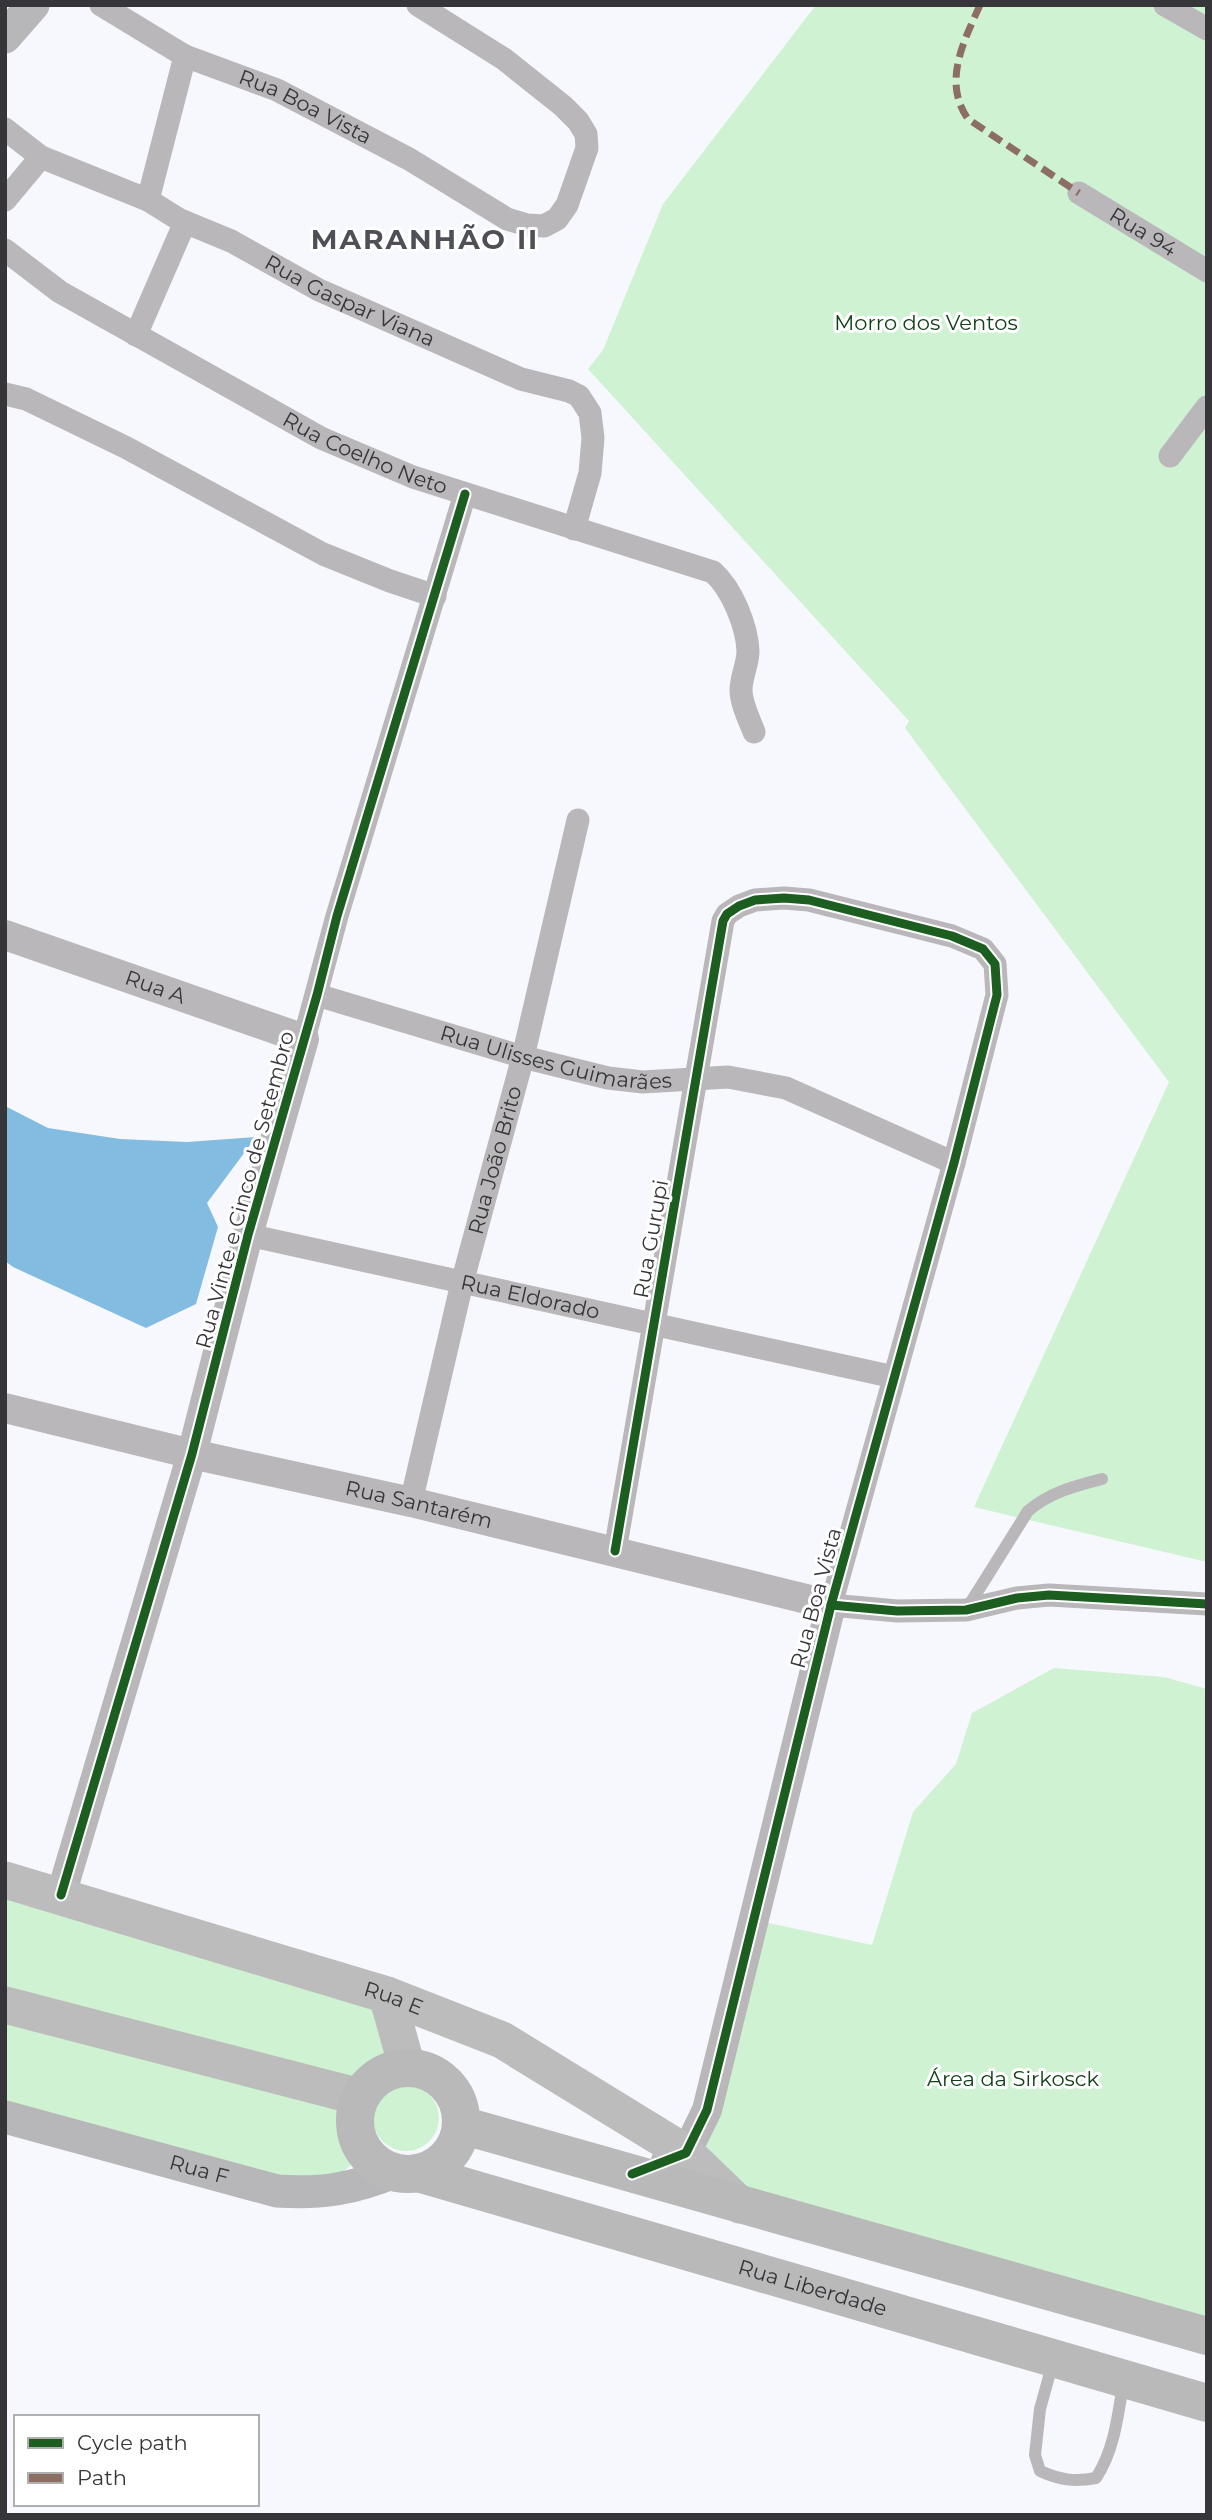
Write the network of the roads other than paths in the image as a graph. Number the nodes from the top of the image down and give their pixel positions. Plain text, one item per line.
1 (33, 5) edge
2 (101, 5) edge
3 (418, 5) edge
4 (1166, 5) edge
5 (1207, 29) edge
6 (5, 37) edge
7 (185, 56) junction
8 (5, 129) edge
9 (41, 157) junction
10 (1079, 193) dead end
11 (5, 200) edge
12 (148, 200) junction
13 (185, 222) junction
14 (5, 250) edge
15 (1207, 271) edge
16 (136, 335) junction
17 (5, 394) edge
18 (1207, 407) edge
19 (1170, 456) dead end
20 (465, 494) junction
21 (574, 529) junction
22 (435, 596) junction
23 (754, 732) dead end
24 (578, 820) dead end
25 (720, 932) joint
26 (5, 935) edge
27 (317, 995) junction
28 (304, 1039) junction
29 (523, 1057) junction
30 (696, 1080) junction
31 (954, 1163) junction
32 (248, 1235) junction
33 (462, 1283) junction
34 (654, 1325) junction
35 (894, 1377) junction
36 (5, 1408) edge
37 (192, 1454) junction
38 (1102, 1479) dead end
39 (411, 1502) junction
40 (615, 1551) junction
41 (1207, 1604) edge
42 (831, 1605) junction
43 (966, 1610) junction
44 (5, 1880) edge
45 (61, 1895) junction
46 (387, 1995) junction
47 (5, 2005) edge
48 (407, 2067) junction
49 (360, 2097) junction
50 (5, 2117) edge
51 (461, 2125) junction
52 (685, 2153) junction
53 (406, 2172) junction
54 (632, 2174) junction
55 (740, 2204) junction
56 (1207, 2336) edge
57 (1055, 2358) junction
58 (1124, 2379) junction
59 (1207, 2403) edge

1 - 6 main road
2 - 7 street, Rua Boa Vista
3 - 7 street, Rua Boa Vista
4 - 5 street
7 - 12 street
8 - 9 street, Rua Gaspar Viana
9 - 11 street
9 - 12 street, Rua Gaspar Viana
10 - 15 street, Rua 94
12 - 13 street, Rua Gaspar Viana
13 - 16 street
13 - 21 street, Rua Gaspar Viana
14 - 16 street, Rua Coelho Neto
16 - 20 street, Rua Coelho Neto
17 - 22 street
18 - 19 street
20 - 21 street, Rua Coelho Neto
20 - 22 street, Rua Vinte e Cinco de Setembro
21 - 23 street, Rua Coelho Neto
22 - 27 street, Rua Vinte e Cinco de Setembro
24 - 29 street, Rua João Brito
25 - 30 street, Rua Gurupi
25 - 31 street, Rua Boa Vista
26 - 28 street, Rua A
27 - 28 street, Rua Vinte e Cinco de Setembro
27 - 29 street, Rua Ulisses Guimarães
28 - 32 street, Rua Vinte e Cinco de Setembro
29 - 30 street, Rua Ulisses Guimarães
29 - 33 street, Rua João Brito
30 - 31 street, Rua Ulisses Guimarães
30 - 34 street, Rua Gurupi
31 - 35 street, Rua Boa Vista
32 - 33 street, Rua Eldorado
32 - 37 street, Rua Vinte e Cinco de Setembro
33 - 34 street, Rua Eldorado
33 - 39 street, Rua João Brito
34 - 35 street, Rua Eldorado
34 - 40 street, Rua Gurupi
35 - 42 street, Rua Boa Vista
36 - 37 street, Rua Santarém
37 - 39 street, Rua Santarém
37 - 45 street, Rua Vinte e Cinco de Setembro
38 - 43 lane
39 - 40 street, Rua Santarém
40 - 42 street, Rua Santarém
41 - 43 street
42 - 43 street
42 - 52 street, Rua Boa Vista
44 - 45 main road, Rua E
45 - 46 main road, Rua E
46 - 48 main road
46 - 52 main road, Rua E
47 - 49 main road
48 - 49 highway
48 - 51 highway
49 - 53 highway
50 - 53 main road, Rua F
51 - 53 highway
51 - 54 highway
52 - 54 street
52 - 55 main road, Rua E
53 - 57 highway, Rua Liberdade
54 - 55 highway
55 - 56 highway
57 - 58 highway, Rua Liberdade
57 - 58 lane
58 - 59 highway, Rua Liberdade

